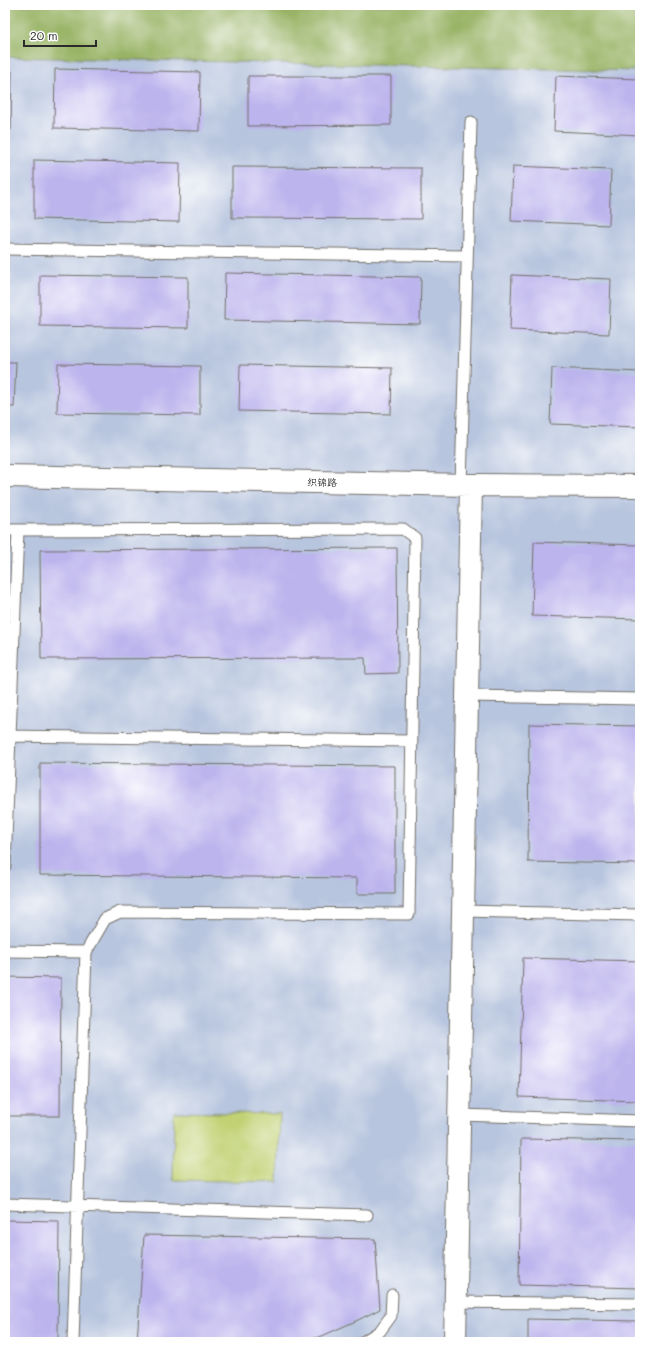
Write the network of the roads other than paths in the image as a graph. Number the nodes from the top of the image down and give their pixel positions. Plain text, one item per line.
1 (470, 122) dead end
2 (5, 249) edge
3 (467, 256) junction
4 (5, 476) edge
5 (466, 485) junction
6 (640, 486) edge
7 (5, 530) edge
8 (18, 530) junction
9 (467, 696) junction
10 (640, 700) edge
11 (8, 736) edge
12 (412, 741) junction
13 (5, 866) edge
14 (463, 911) junction
15 (640, 915) edge
16 (5, 951) edge
17 (86, 952) junction
18 (459, 1115) junction
19 (640, 1121) edge
20 (5, 1204) edge
21 (78, 1206) junction
22 (367, 1215) dead end
23 (392, 1295) dead end
24 (456, 1302) junction
25 (640, 1304) edge
26 (74, 1342) edge
27 (363, 1342) edge
28 (455, 1342) edge

1 - 3 lane
2 - 3 lane
3 - 5 lane
4 - 5 street, 织锦路
5 - 6 street, 织锦路
5 - 9 street
7 - 8 lane
8 - 11 lane
8 - 12 lane
9 - 10 lane
9 - 14 street
11 - 12 lane
11 - 13 lane
12 - 17 lane
14 - 15 lane
14 - 18 street
16 - 17 lane
17 - 21 lane
18 - 19 lane
18 - 24 street
20 - 21 lane
21 - 22 lane
21 - 26 lane
23 - 27 lane
24 - 25 lane
24 - 28 street

